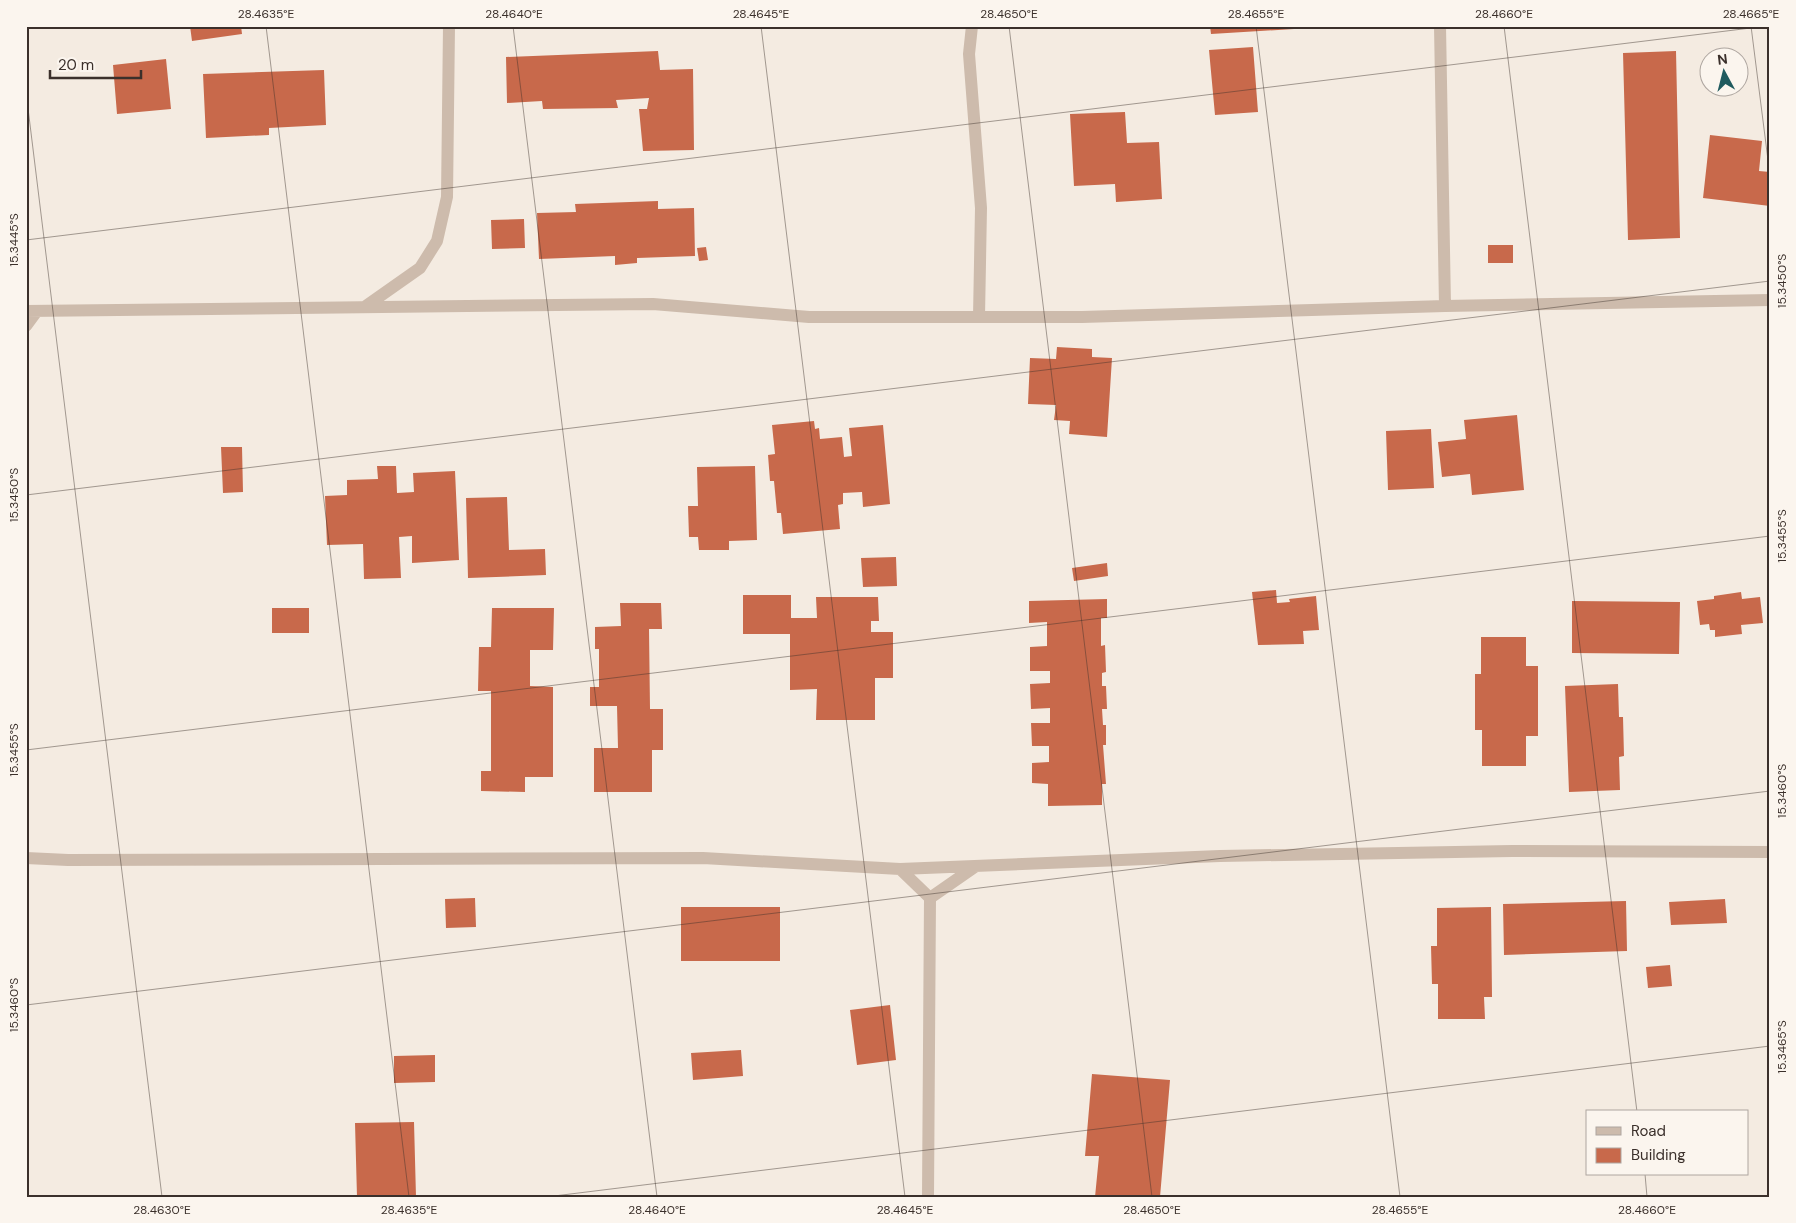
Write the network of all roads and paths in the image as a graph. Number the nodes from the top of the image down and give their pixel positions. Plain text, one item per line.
1 (449, 26) edge
2 (972, 26) edge
3 (1440, 26) edge
4 (1770, 300) edge
5 (366, 306) junction
6 (1445, 306) junction
7 (32, 311) edge
8 (979, 317) junction
9 (26, 326) edge
10 (1770, 852) edge
11 (26, 858) edge
12 (976, 866) junction
13 (900, 868) junction
14 (930, 898) junction
15 (928, 1197) edge

1 - 5 street
2 - 8 street
3 - 6 street
4 - 6 street
5 - 7 street
5 - 8 street
6 - 8 street
7 - 9 street
10 - 12 street
11 - 13 street
12 - 13 street
12 - 14 street
13 - 14 street
14 - 15 street

